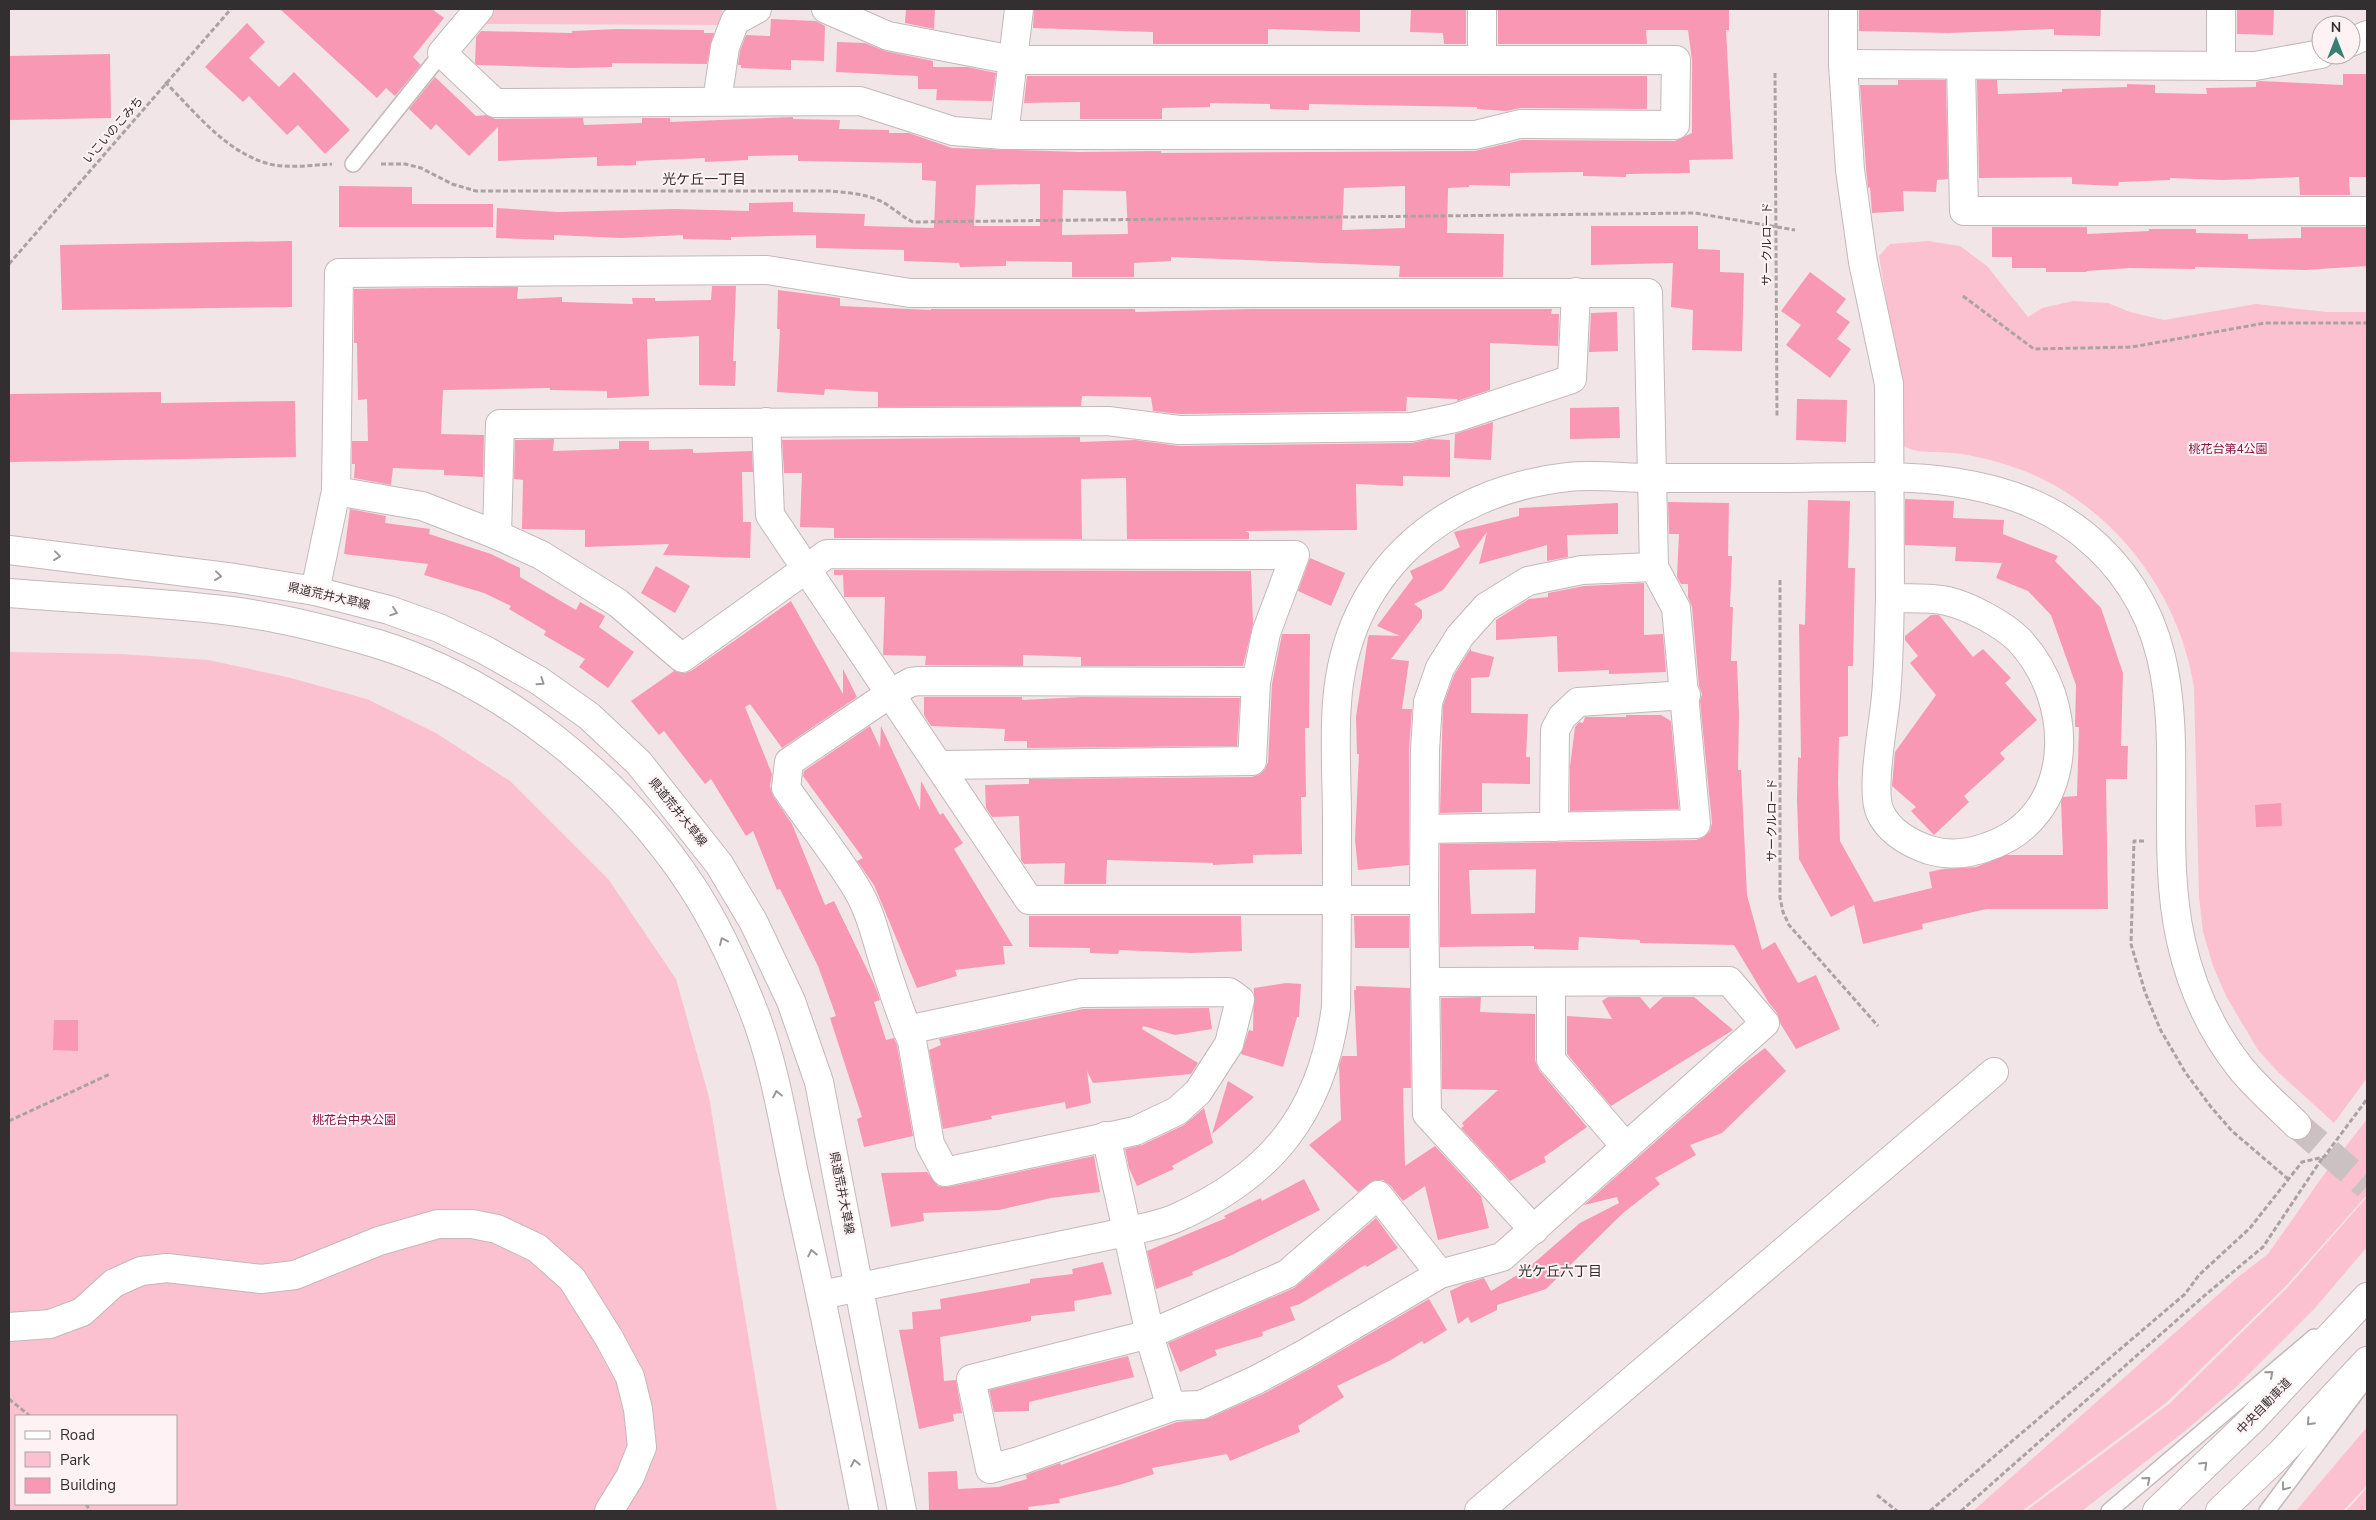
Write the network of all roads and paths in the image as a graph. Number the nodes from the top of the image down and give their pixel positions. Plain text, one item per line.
1 (231, 9) edge
2 (479, 9) edge
3 (757, 9) edge
4 (826, 9) edge
5 (1019, 9) edge
6 (1482, 9) edge
7 (1843, 9) edge
8 (2221, 9) edge
9 (442, 53) junction
10 (2311, 56) edge
11 (1013, 60) junction
12 (1482, 60) junction
13 (1843, 64) junction
14 (1961, 65) junction
15 (2221, 66) junction
16 (1775, 73) dead end
17 (165, 82) junction
18 (717, 101) junction
19 (1004, 135) junction
20 (353, 164) junction
21 (2367, 211) edge
22 (1775, 227) junction
23 (1795, 230) dead end
24 (9, 264) edge
25 (1576, 292) junction
26 (1963, 296) dead end
27 (2367, 323) edge
28 (1777, 416) dead end
29 (766, 422) junction
30 (1651, 478) junction
31 (1889, 478) junction
32 (336, 491) junction
33 (497, 535) junction
34 (9, 550) edge
35 (1654, 567) junction
36 (806, 571) junction
37 (1780, 580) dead end
38 (315, 591) junction
39 (9, 593) edge
40 (1890, 598) junction
41 (1256, 682) junction
42 (891, 694) junction
43 (1686, 695) junction
44 (939, 765) junction
45 (1554, 827) junction
46 (1425, 829) junction
47 (1337, 899) junction
48 (1424, 900) junction
49 (1426, 982) junction
50 (1550, 982) junction
51 (1878, 1026) dead end
52 (907, 1030) junction
53 (1994, 1072) dead end
54 (110, 1074) dead end
55 (2367, 1099) edge
56 (9, 1121) edge
57 (2298, 1126) tunnel mouth
58 (1106, 1136) junction
59 (1626, 1147) junction
60 (2324, 1157) junction
61 (1534, 1230) junction
62 (1126, 1232) junction
63 (1440, 1274) junction
64 (860, 1286) junction
65 (2367, 1292) edge
66 (821, 1295) junction
67 (2367, 1297) edge
68 (9, 1327) edge
69 (1150, 1334) junction
70 (2367, 1361) edge
71 (2367, 1378) edge
72 (9, 1399) edge
73 (1174, 1406) junction
74 (29, 1415) edge
75 (1877, 1495) dead end
76 (609, 1511) edge
77 (864, 1511) edge
78 (902, 1511) edge
79 (1479, 1511) edge
80 (1898, 1511) edge
81 (1930, 1511) edge
82 (1961, 1511) edge
83 (2110, 1511) edge
84 (2157, 1511) edge
85 (2220, 1511) edge
86 (2266, 1511) edge

1 - 17 path, いこいのこみち
2 - 9 main road
3 - 18 main road
4 - 11 main road
5 - 11 main road
6 - 12 main road
7 - 13 main road
8 - 15 main road
9 - 18 main road
9 - 20 lane
10 - 15 main road
11 - 12 main road
11 - 19 main road
12 - 19 main road
13 - 14 main road
13 - 31 main road
14 - 15 main road
14 - 21 main road
16 - 22 path, サークルロード
17 - 20 path
17 - 24 path, いこいのこみち
18 - 19 main road
20 - 22 path
22 - 23 path
22 - 28 path, サークルロード
25 - 29 main road
25 - 30 main road
25 - 32 main road
26 - 27 path
29 - 33 main road
29 - 36 main road
30 - 31 main road
30 - 35 main road
30 - 47 main road
31 - 40 main road
31 - 57 main road
32 - 33 main road
32 - 38 main road
33 - 36 main road
34 -> 38 main road, 県道荒井大草線
35 - 43 main road
35 - 46 main road
36 - 41 main road
36 - 42 main road
37 - 51 path, サークルロード
38 -> 64 main road, 県道荒井大草線
66 -> 39 main road
40 - 40 main road
41 - 42 main road
41 - 44 main road
42 - 44 main road
42 - 52 main road
43 - 45 main road
43 - 45 main road
44 - 47 main road
45 - 46 main road
46 - 48 main road
47 - 48 main road
47 - 62 main road
48 - 49 main road
49 - 50 main road
49 - 61 main road
50 - 59 main road
50 - 59 main road
52 - 58 main road
52 - 58 main road
53 - 79 main road
54 - 56 path
55 - 60 path
58 - 62 main road
59 - 61 main road
60 - 81 path
60 - 82 path
61 - 63 main road
62 - 64 main road
62 - 69 main road
63 - 69 main road
63 - 73 main road
64 - 66 main road
64 - 78 main road, 県道荒井大草線
83 -> 65 lane
77 -> 66 main road
84 -> 67 main road, 中央自動車道
68 - 76 main road
69 - 73 main road
69 - 73 main road
70 -> 85 main road
71 -> 86 lane
72 - 74 path
75 - 80 path

